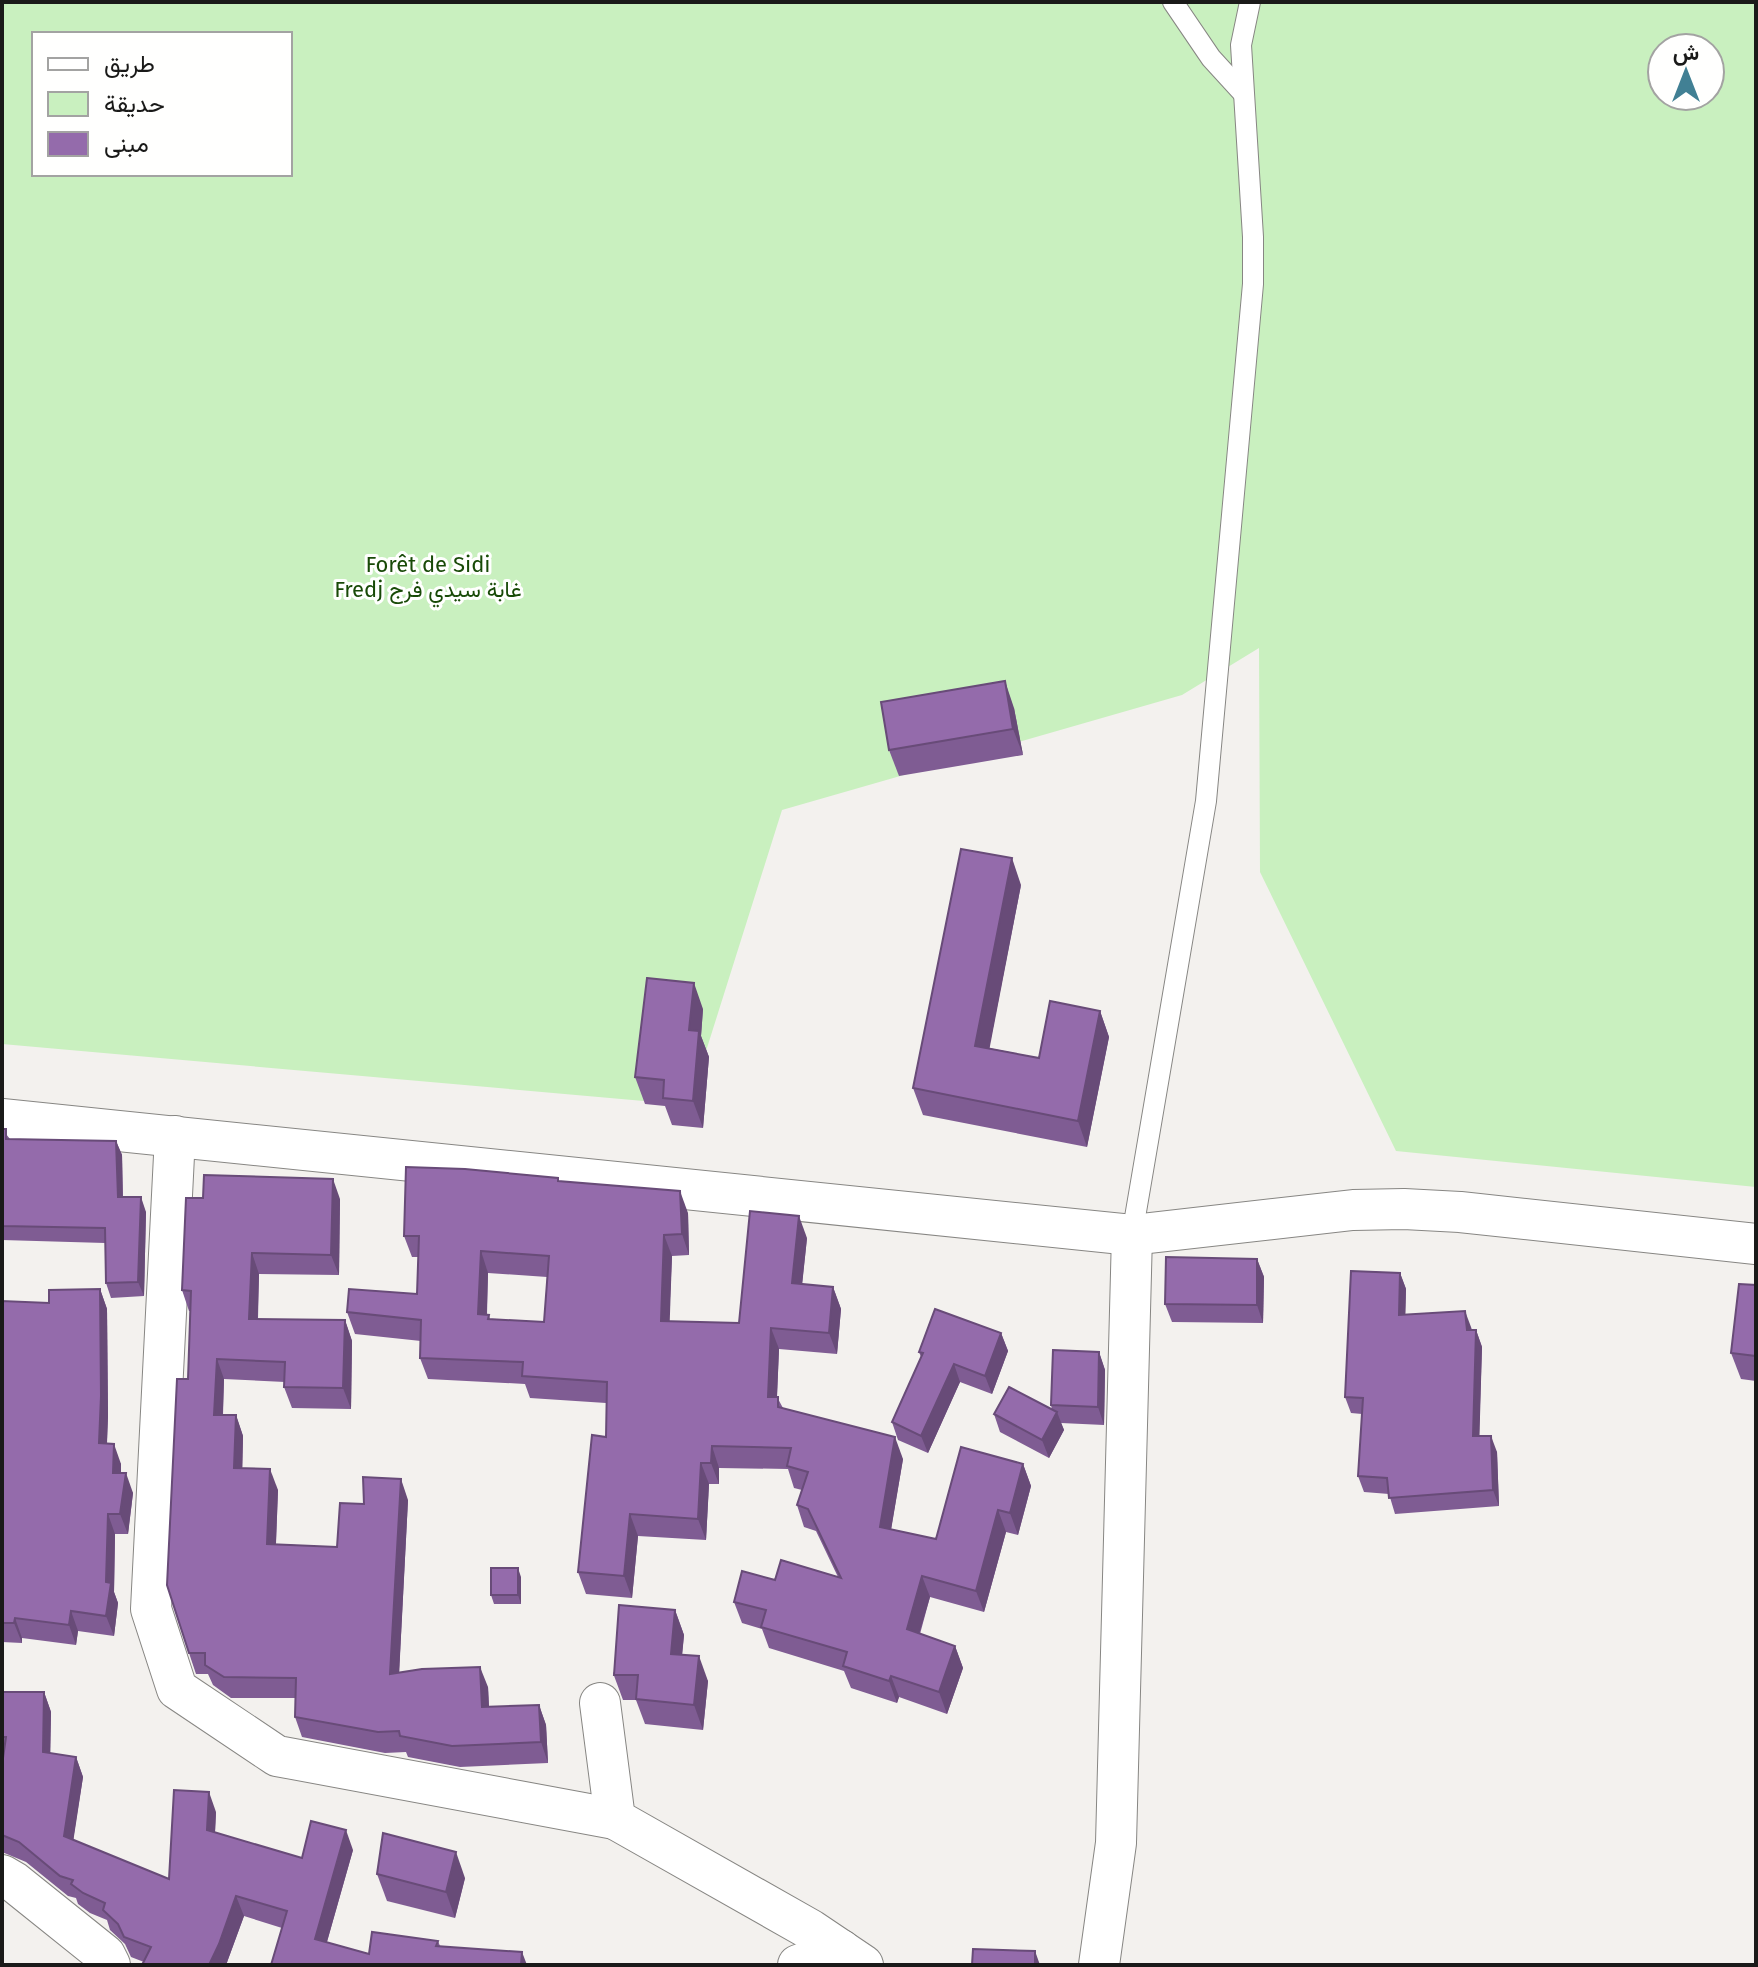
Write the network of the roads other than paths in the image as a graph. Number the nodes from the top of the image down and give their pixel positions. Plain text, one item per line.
1 (1173, 2) edge
2 (1250, 2) edge
3 (1243, 93) junction
4 (2, 1119) edge
5 (175, 1136) junction
6 (1132, 1235) junction
7 (1756, 1244) edge
8 (600, 1703) dead end
9 (615, 1819) junction
10 (2, 1875) edge
11 (852, 1958) edge
12 (110, 1965) edge
13 (798, 1965) edge
14 (1099, 1965) edge

1 - 3 lane
2 - 3 lane
3 - 6 lane
4 - 5 street
5 - 6 street
5 - 9 street
6 - 7 street
6 - 14 street
8 - 9 street
9 - 11 street
10 - 12 street
11 - 13 street

